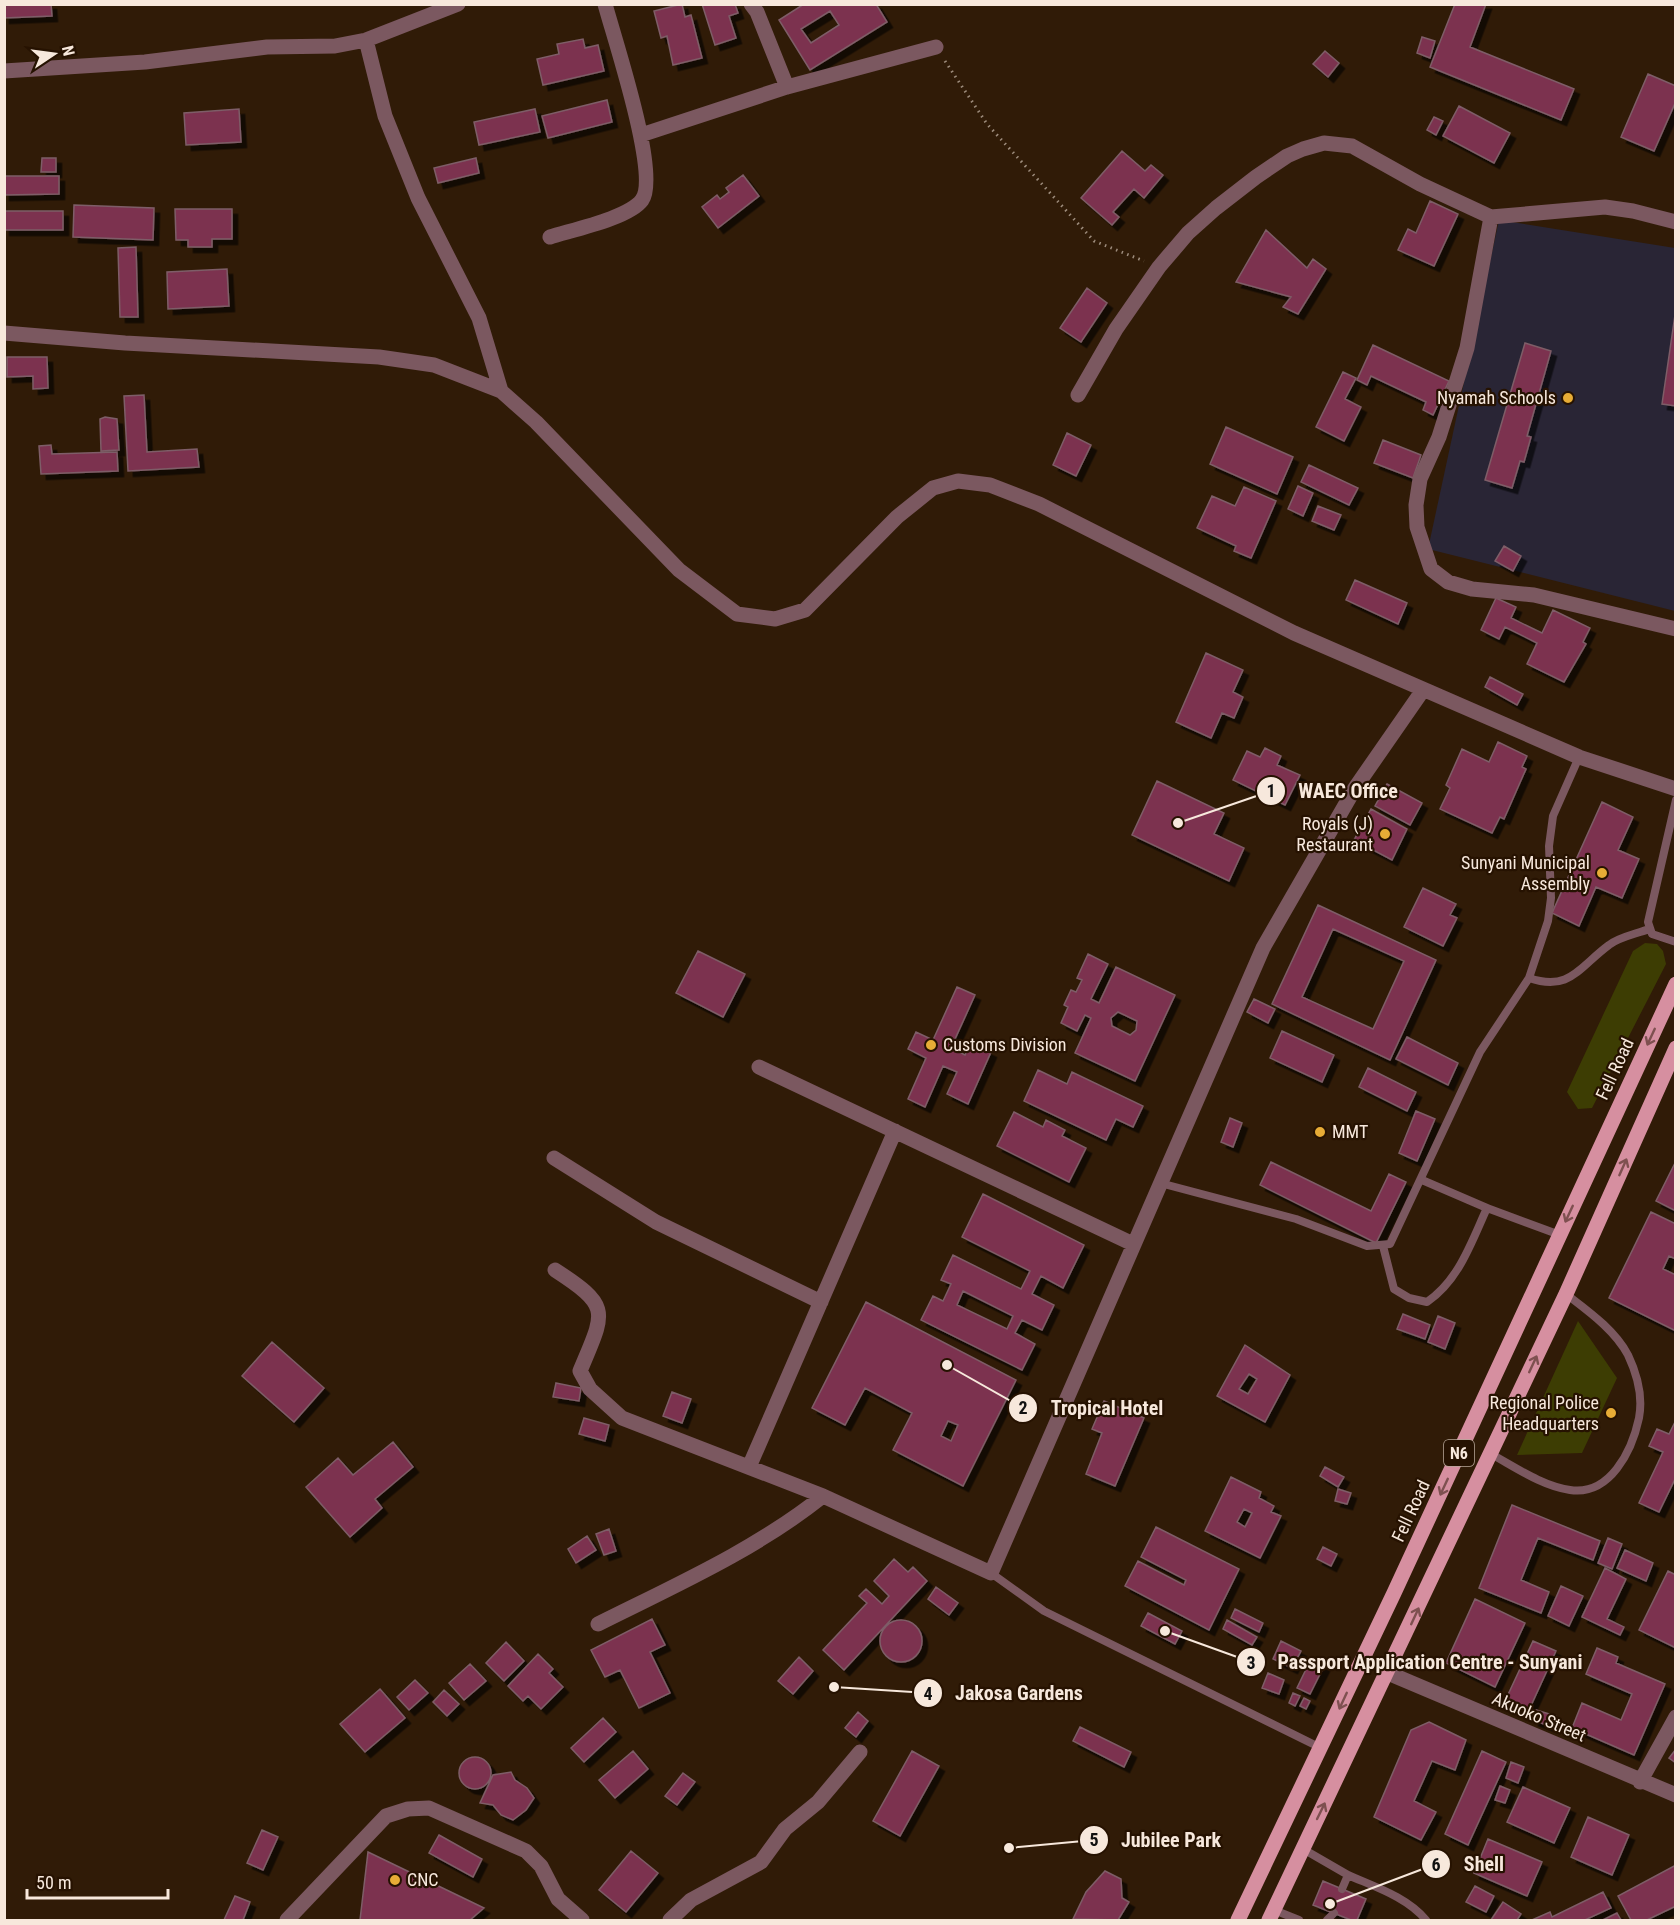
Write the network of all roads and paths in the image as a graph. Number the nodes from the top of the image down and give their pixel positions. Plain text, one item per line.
1 (458, 4) edge
2 (605, 4) edge
3 (751, 4) edge
4 (434, 9) edge
5 (366, 40) junction
6 (936, 47) joint
7 (4, 71) edge
8 (787, 87) junction
9 (641, 135) junction
10 (1491, 216) junction
11 (1676, 222) edge
12 (550, 237) dead end
13 (1159, 267) junction
14 (4, 333) edge
15 (501, 391) junction
16 (1078, 395) dead end
17 (1676, 628) edge
18 (1422, 690) junction
19 (1580, 757) junction
20 (1676, 789) edge
21 (1676, 800) edge
22 (1649, 929) junction
23 (1676, 942) edge
24 (1529, 978) junction
25 (1676, 984) edge
26 (1676, 1048) edge
27 (759, 1067) dead end
28 (895, 1131) junction
29 (554, 1158) dead end
30 (1422, 1180) junction
31 (1160, 1183) junction
32 (1487, 1208) junction
33 (1560, 1235) junction
34 (1133, 1244) junction
35 (1383, 1246) junction
36 (555, 1270) dead end
37 (1566, 1294) junction
38 (821, 1302) junction
39 (1491, 1454) junction
40 (748, 1467) junction
41 (823, 1496) junction
42 (991, 1573) junction
43 (598, 1624) dead end
44 (1388, 1673) junction
45 (1676, 1717) edge
46 (1321, 1748) junction
47 (860, 1752) dead end
48 (1640, 1782) junction
49 (1676, 1795) edge
50 (1303, 1849) junction
51 (1348, 1875) junction
52 (1342, 1889) dead end
53 (1250, 1897) junction
54 (1334, 1913) dead end
55 (1272, 1915) edge
56 (288, 1920) edge
57 (582, 1920) edge
58 (670, 1920) edge
59 (1238, 1920) edge
60 (1299, 1920) edge
61 (1327, 1920) edge
62 (1426, 1920) edge

1 - 4 street
2 - 9 street
3 - 8 street
4 - 5 street
5 - 7 street
5 - 15 street
6 - 8 street
6 - 13 path
8 - 9 street
9 - 12 street
10 - 11 street
10 - 13 street
10 - 17 street
13 - 16 street
14 - 15 street
15 - 18 street
18 - 19 street
18 - 31 street
19 - 20 street
19 - 24 lane
21 - 22 lane
22 - 23 lane
22 - 24 lane
24 - 30 lane
25 -> 33 main road, Fell Road / N6
37 -> 26 main road, N6
27 - 28 street
28 - 34 street
28 - 38 street
29 - 38 street
30 - 32 lane
30 - 35 lane
31 - 34 street
31 - 35 lane
32 - 33 lane
32 - 35 lane
33 -> 46 main road, Fell Road / N6
34 - 42 street
36 - 40 street
39 -> 37 main road, N6
37 - 39 lane
38 - 40 street
44 -> 39 main road, N6
40 - 41 street
41 - 42 street
41 - 43 street
42 - 46 lane
44 - 48 street, Akuoko Street
50 -> 44 main road, N6
45 - 48 street
46 - 53 main road, Fell Road / N6
47 - 58 street
48 - 49 street, Akuoko Street
50 - 51 lane
50 - 55 main road, N6
51 - 52 lane
51 - 62 lane
53 - 55 main road
53 - 59 main road, Fell Road / N6
54 - 61 lane
55 - 60 lane
56 - 57 street

